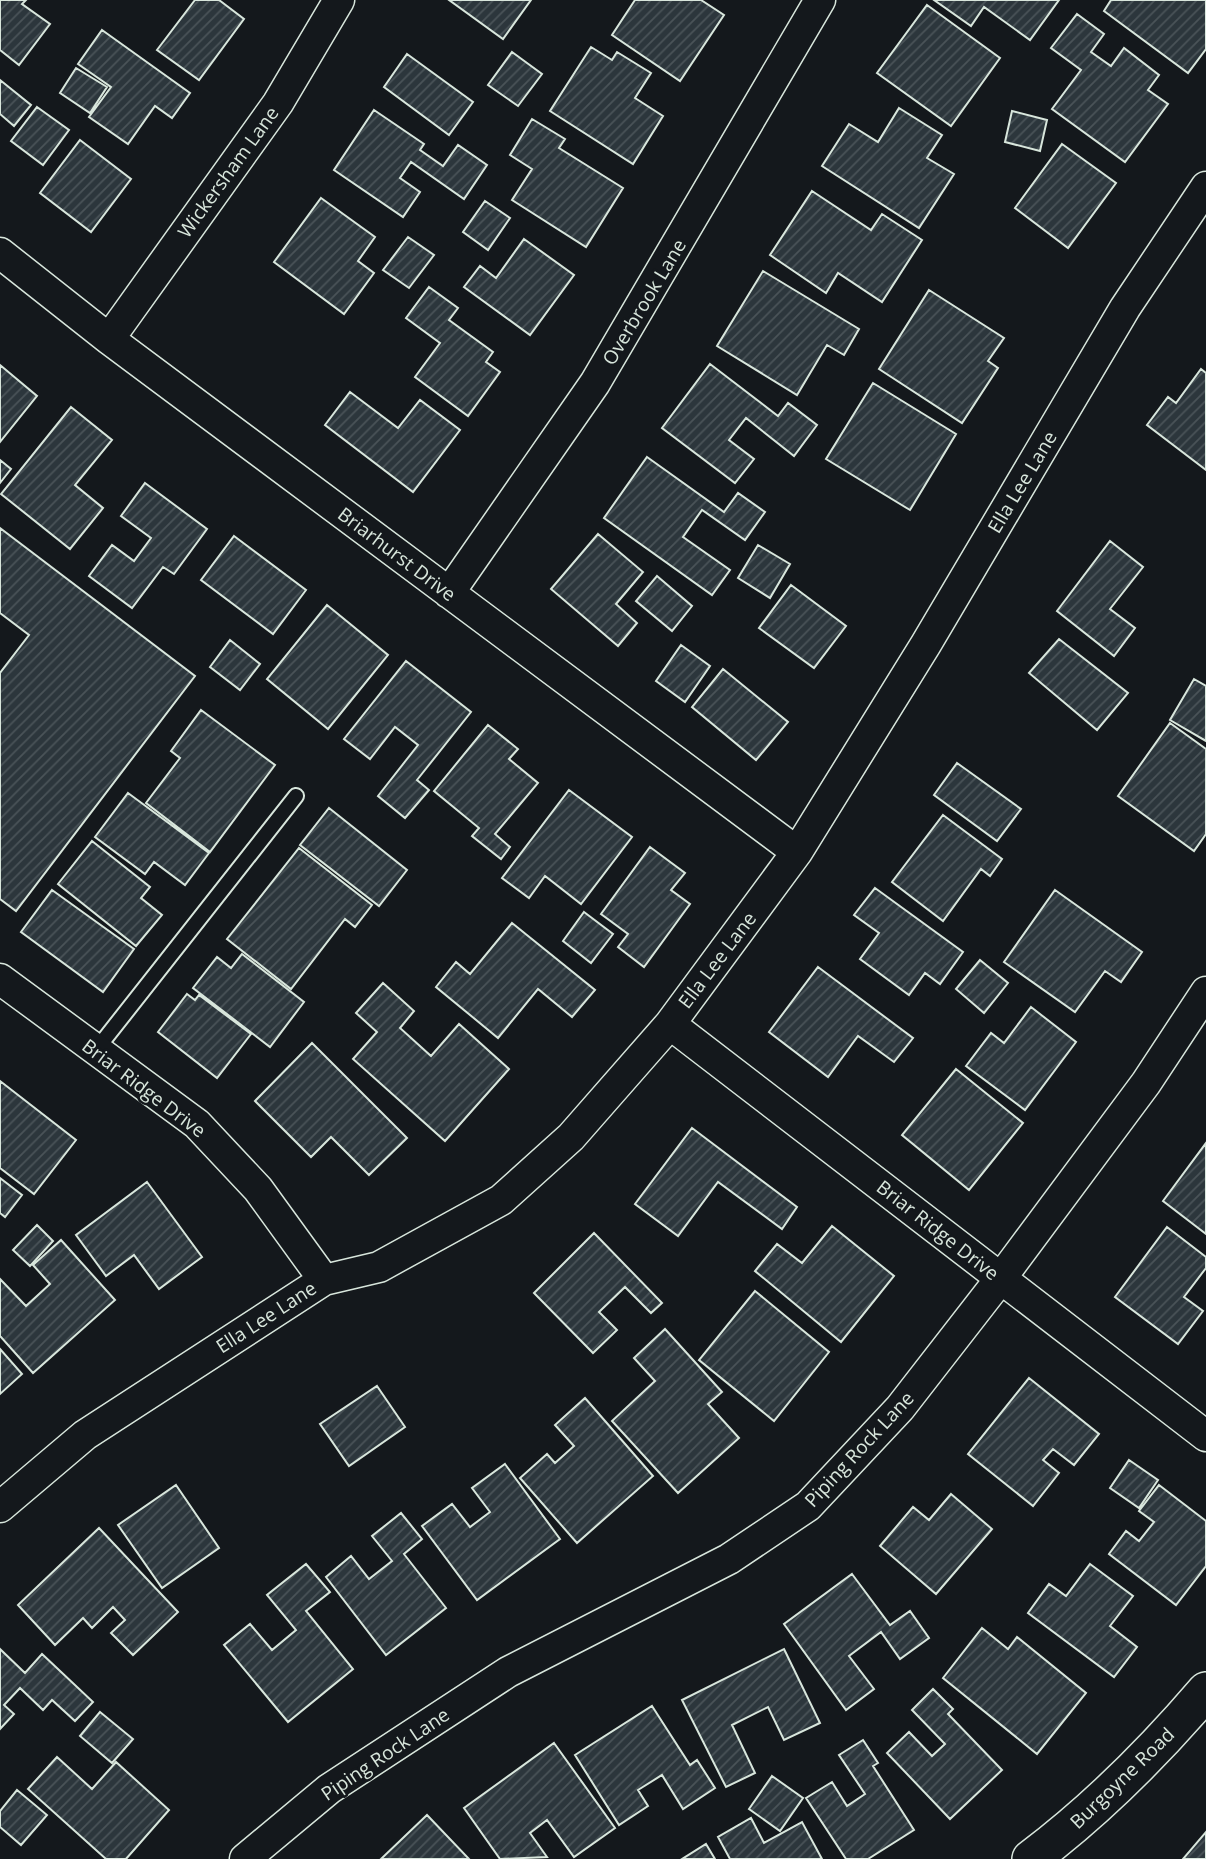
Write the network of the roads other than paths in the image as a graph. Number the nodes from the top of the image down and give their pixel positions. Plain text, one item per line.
1 (340, 0) edge
2 (820, 0) edge
3 (1206, 187) edge
4 (0, 253) edge
5 (109, 339) junction
6 (449, 593) junction
7 (296, 796) dead end
8 (797, 852) junction
9 (0, 979) edge
10 (1206, 992) edge
11 (670, 1024) junction
12 (96, 1050) junction
13 (1001, 1278) junction
14 (324, 1280) junction
15 (1206, 1436) edge
16 (0, 1507) edge
17 (1206, 1691) edge
18 (245, 1859) edge
19 (1031, 1859) edge

1 - 5 street, Wickersham Lane
2 - 6 street, Overbrook Lane
3 - 8 street, Ella Lee Lane
4 - 5 street, Briarhurst Drive
5 - 6 street, Briarhurst Drive
6 - 8 street, Briarhurst Drive
7 - 12 lane
8 - 11 street, Ella Lee Lane
9 - 12 street, Briar Ridge Drive
10 - 13 street, Piping Rock Lane
11 - 13 street, Briar Ridge Drive
11 - 14 street, Ella Lee Lane
12 - 14 street, Briar Ridge Drive
13 - 15 street, Briar Ridge Drive
13 - 18 street, Piping Rock Lane
14 - 16 street, Ella Lee Lane
17 - 19 street, Burgoyne Road

